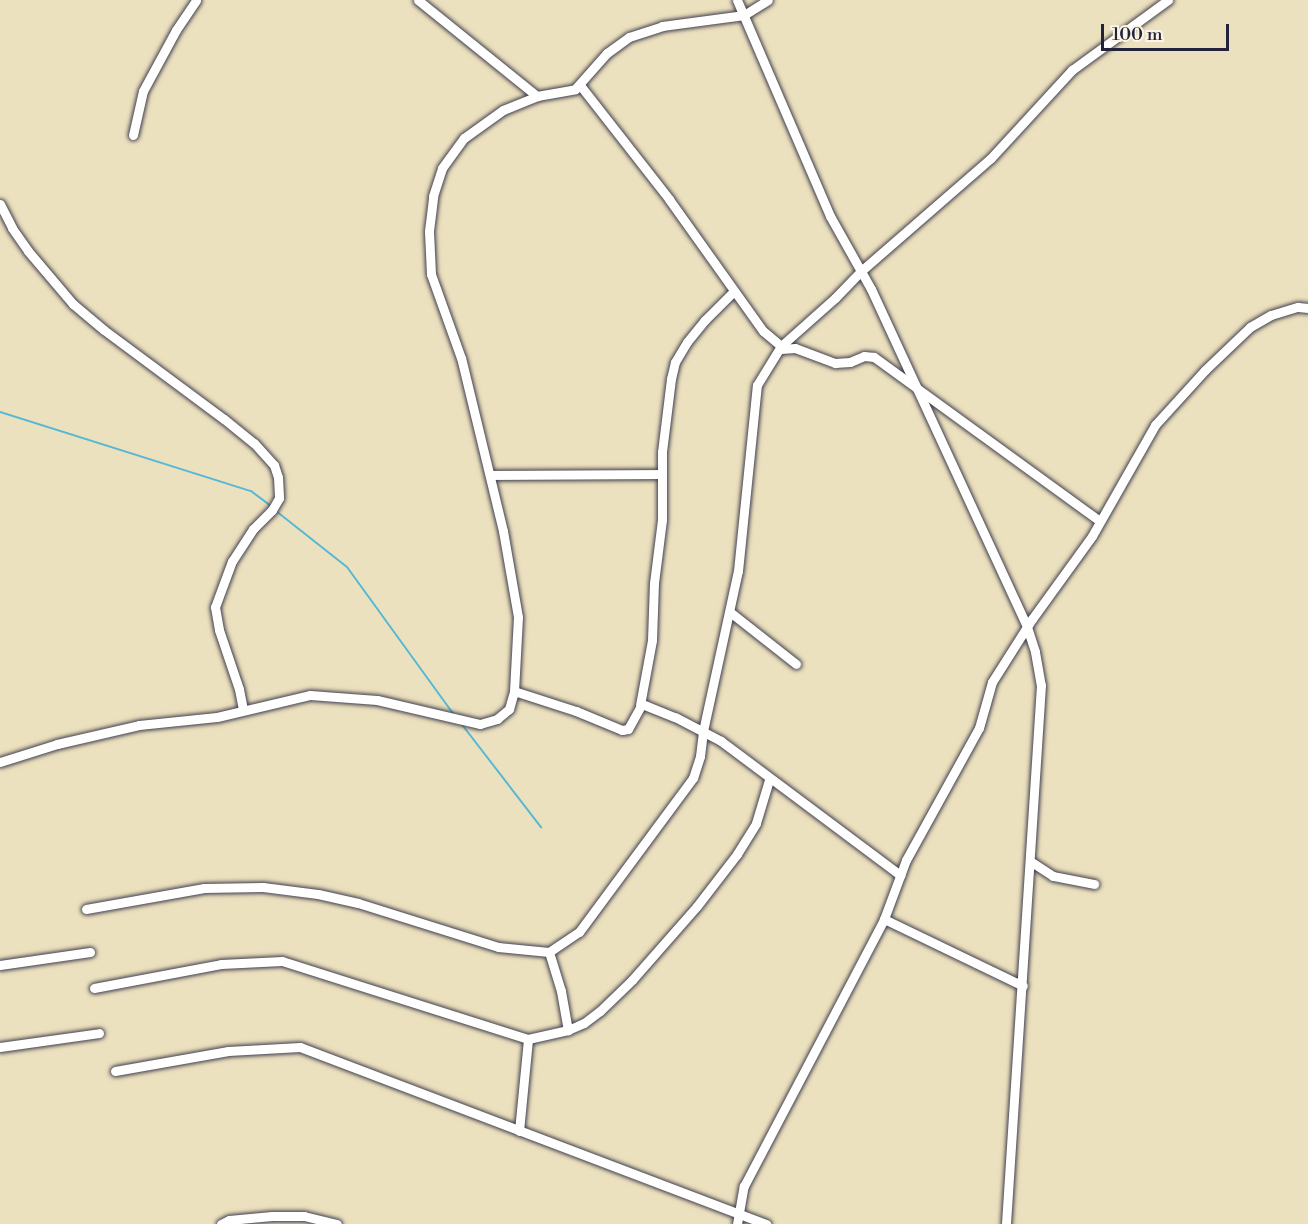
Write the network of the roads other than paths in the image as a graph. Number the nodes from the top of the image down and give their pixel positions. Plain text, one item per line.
1 (196, 0) edge
2 (418, 0) edge
3 (737, 0) edge
4 (768, 0) edge
5 (1168, 0) edge
6 (744, 15) junction
7 (580, 86) junction
8 (537, 96) junction
9 (133, 135) dead end
10 (0, 204) edge
11 (861, 271) junction
12 (734, 291) junction
13 (1308, 308) edge
14 (781, 348) junction
15 (915, 387) junction
16 (662, 474) junction
17 (491, 475) junction
18 (1100, 521) junction
19 (729, 612) junction
20 (1027, 627) junction
21 (796, 664) dead end
22 (514, 691) junction
23 (640, 705) junction
24 (243, 710) junction
25 (703, 731) junction
26 (0, 762) edge
27 (769, 780) junction
28 (1030, 861) junction
29 (900, 875) junction
30 (1094, 884) dead end
31 (86, 909) dead end
32 (884, 919) junction
33 (90, 952) dead end
34 (549, 952) junction
35 (0, 964) edge
36 (1023, 986) junction
37 (94, 988) dead end
38 (568, 1030) junction
39 (99, 1033) dead end
40 (528, 1039) junction
41 (0, 1047) edge
42 (115, 1071) dead end
43 (519, 1131) junction
44 (740, 1213) junction
45 (221, 1224) edge
46 (337, 1224) edge
47 (737, 1224) edge
48 (767, 1224) edge
49 (1006, 1224) edge

1 - 9 street
2 - 8 street
3 - 6 street
4 - 6 street
5 - 11 street
6 - 7 street
6 - 11 street
7 - 8 street
7 - 12 street
8 - 17 street
10 - 24 street
11 - 14 street
11 - 15 street
12 - 14 street
12 - 16 street
13 - 18 street
14 - 15 street
14 - 19 street
15 - 18 street
15 - 20 street
16 - 17 street
16 - 23 street
17 - 22 street
18 - 20 street
19 - 21 street
19 - 25 street
20 - 28 street
20 - 29 street
22 - 23 street
22 - 24 street
23 - 25 street
24 - 26 street
25 - 27 street
25 - 34 street
27 - 29 street
27 - 38 street
28 - 30 street
28 - 36 street
29 - 32 street
31 - 34 street
32 - 36 street
32 - 44 street
33 - 35 street
34 - 38 street
36 - 49 street
37 - 40 street
38 - 40 street
39 - 41 street
40 - 43 street
42 - 43 street
43 - 44 street
44 - 47 street
44 - 48 street
45 - 46 street

